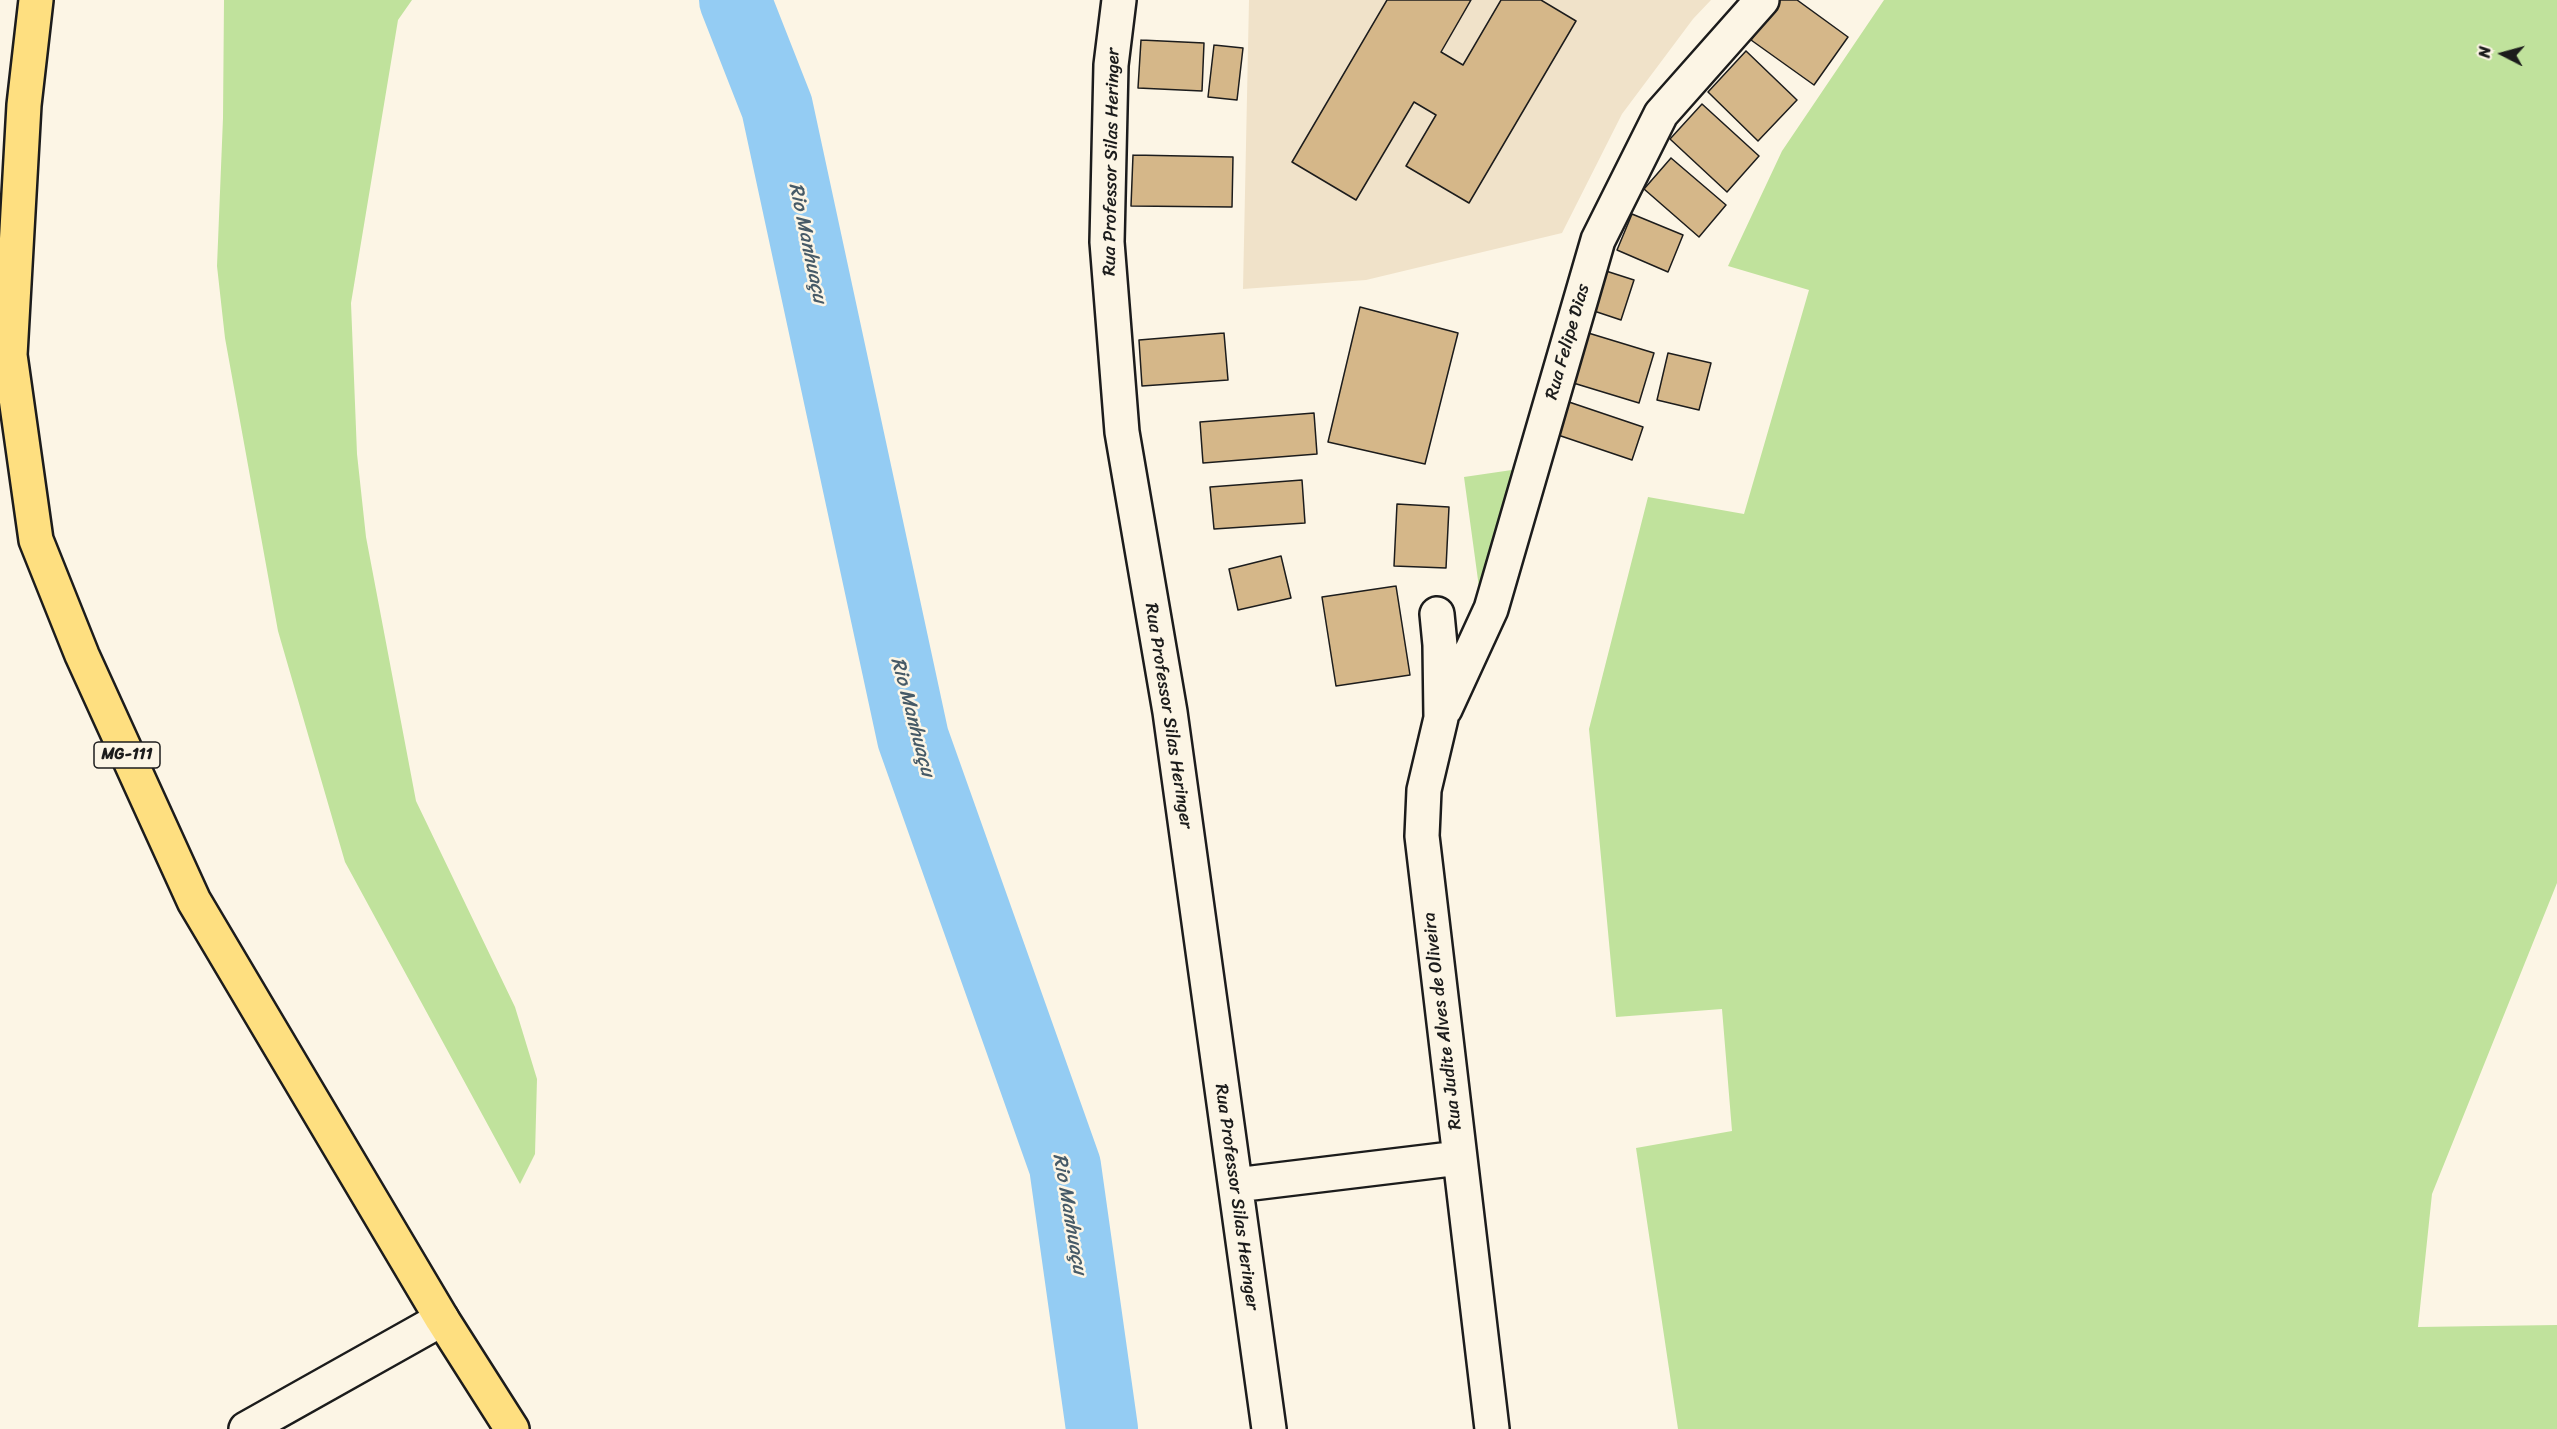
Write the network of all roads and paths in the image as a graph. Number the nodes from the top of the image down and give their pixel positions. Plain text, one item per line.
1 (36, 0) edge
2 (1119, 0) edge
3 (1762, 0) edge
4 (1437, 614) dead end
5 (1441, 718) junction
6 (1459, 1158) junction
7 (1236, 1185) junction
8 (442, 1319) junction
9 (246, 1429) edge
10 (512, 1429) edge
11 (1269, 1429) edge
12 (1492, 1429) edge

1 - 8 main road, MG-111
2 - 7 street, Rua Professor Silas Heringer
3 - 5 street, Rua Felipe Dias
4 - 5 street, Rua Judite Alves de Oliveira
5 - 6 street, Rua Judite Alves de Oliveira
6 - 7 street
6 - 12 street, Rua Judite Alves de Oliveira
7 - 11 street, Rua Professor Silas Heringer
8 - 9 street
8 - 10 main road, MG-111

